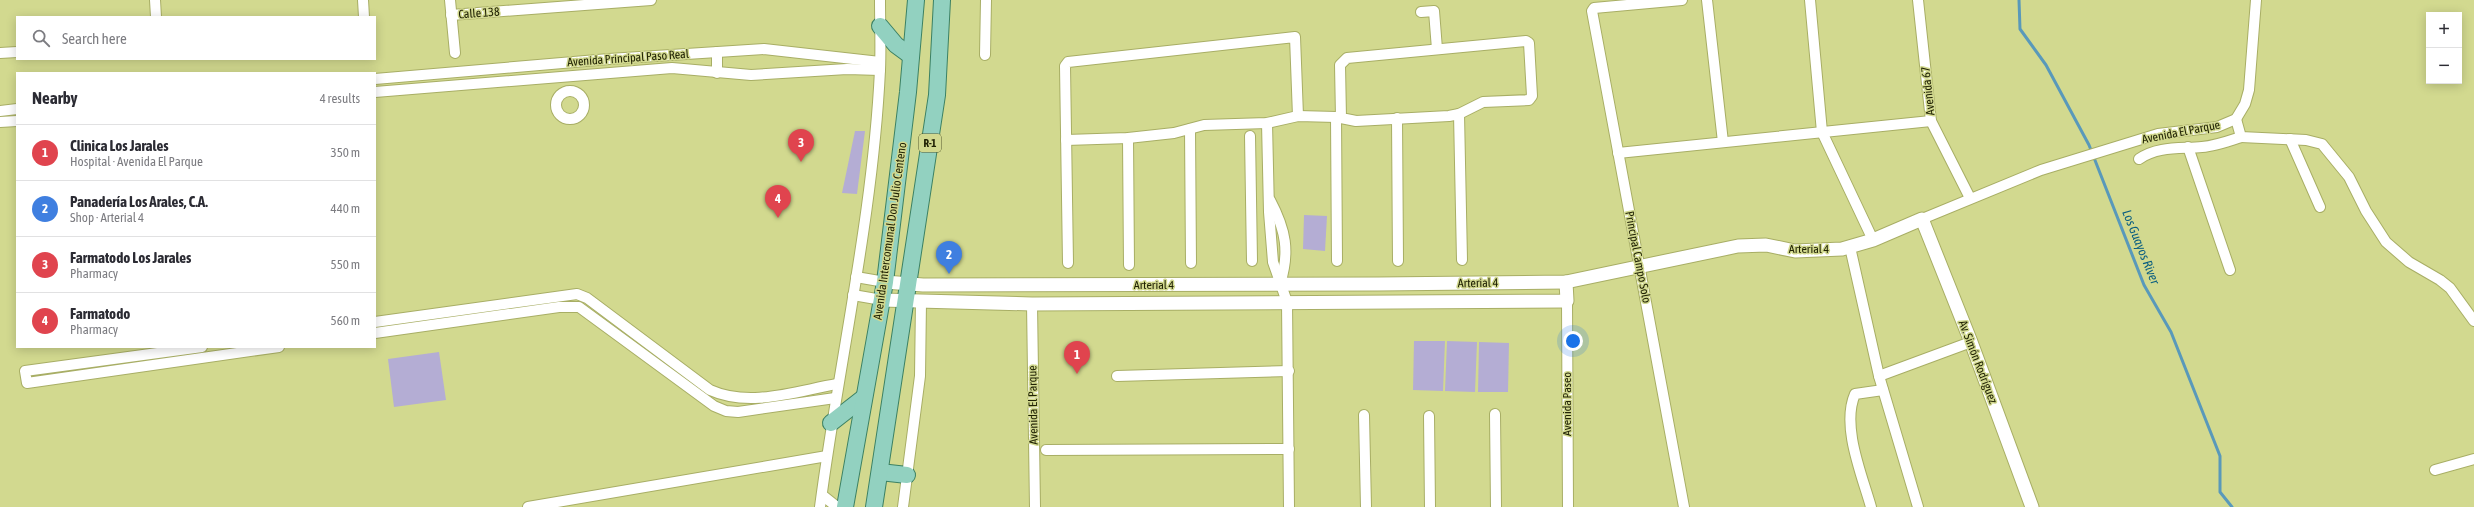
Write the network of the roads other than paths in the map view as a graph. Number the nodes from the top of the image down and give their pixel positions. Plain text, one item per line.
1 (155, 0) edge
2 (363, 0) edge
3 (450, 0) edge
4 (651, 0) edge
5 (880, 0) edge
6 (916, 0) edge
7 (942, 0) edge
8 (986, 0) edge
9 (1682, 0) edge
10 (1707, 0) edge
11 (1810, 0) edge
12 (1918, 0) edge
13 (2256, 0) edge
14 (534, 4) edge
15 (1421, 12) dead end
16 (451, 15) junction
17 (156, 16) edge
18 (364, 16) edge
19 (880, 26) junction
20 (1437, 48) junction
21 (16, 52) edge
22 (717, 52) junction
23 (0, 53) edge
24 (455, 53) dead end
25 (985, 55) dead end
26 (911, 56) junction
27 (572, 62) junction
28 (880, 66) junction
29 (717, 73) junction
30 (572, 75) junction
31 (376, 79) edge
32 (376, 92) edge
33 (569, 92) dead end
34 (16, 109) edge
35 (0, 111) edge
36 (1459, 114) junction
37 (1298, 116) junction
38 (1338, 118) junction
39 (1397, 118) junction
40 (2236, 119) junction
41 (16, 121) edge
42 (1931, 121) junction
43 (0, 122) edge
44 (1267, 123) junction
45 (1190, 129) junction
46 (1822, 132) junction
47 (1250, 136) dead end
48 (2241, 137) junction
49 (1128, 138) junction
50 (1066, 140) junction
51 (2290, 140) junction
52 (1723, 142) junction
53 (2188, 147) junction
54 (1618, 153) junction
55 (2139, 159) dead end
56 (2079, 160) joint
57 (1251, 174) junction
58 (1269, 175) junction
59 (1970, 198) junction
60 (2320, 207) dead end
61 (1922, 219) junction
62 (1873, 240) junction
63 (1850, 248) junction
64 (1462, 260) dead end
65 (1252, 261) dead end
66 (1337, 261) dead end
67 (1398, 261) dead end
68 (1068, 263) dead end
69 (1191, 263) dead end
70 (1129, 265) dead end
71 (1639, 267) junction
72 (2230, 270) dead end
73 (856, 277) junction
74 (885, 282) junction
75 (1566, 282) junction
76 (909, 284) junction
77 (1280, 284) junction
78 (1031, 285) junction
79 (853, 295) junction
80 (581, 296) junction
81 (882, 300) junction
82 (1567, 300) junction
83 (914, 302) junction
84 (1287, 302) junction
85 (1032, 304) junction
86 (579, 307) junction
87 (409, 317) junction
88 (2474, 321) edge
89 (376, 322) edge
90 (411, 328) junction
91 (376, 333) edge
92 (1971, 342) junction
93 (195, 348) edge
94 (272, 348) edge
95 (1289, 371) junction
96 (1117, 376) dead end
97 (1879, 376) junction
98 (837, 384) junction
99 (1883, 390) junction
100 (835, 398) junction
101 (863, 398) junction
102 (1495, 414) dead end
103 (1364, 415) dead end
104 (1429, 416) dead end
105 (831, 423) junction
106 (1289, 449) junction
107 (1046, 450) dead end
108 (827, 456) junction
109 (2474, 458) edge
110 (2435, 470) dead end
111 (880, 472) junction
112 (907, 475) junction
113 (822, 495) junction
114 (528, 507) edge
115 (820, 507) edge
116 (837, 507) edge
117 (845, 507) edge
118 (874, 507) edge
119 (902, 507) edge
120 (1035, 507) edge
121 (1289, 507) edge
122 (1366, 507) edge
123 (1430, 507) edge
124 (1496, 507) edge
125 (1568, 507) edge
126 (1684, 507) edge
127 (1871, 507) edge
128 (1918, 507) edge
129 (2032, 507) edge

1 - 17 street
2 - 18 street
3 - 16 street
4 - 14 street, Calle 138
5 - 19 street
6 - 26 main road, Avenida Intercomunal Don Julio Centeno / R-1
7 - 76 main road, R-1
8 - 25 street
9 - 54 street, Principal Campo Solo
10 - 52 street
11 - 46 street
12 - 42 street, Avenida 67
13 - 40 street, Avenida El Parque
14 - 16 street, Calle 138
15 - 20 street
16 - 24 street
19 - 26 main road
19 - 28 street
20 - 36 street
20 - 38 street
21 - 23 street
22 - 27 street, Avenida Principal Paso Real
22 - 28 street, Avenida Principal Paso Real
22 - 29 street
26 - 74 main road, Avenida Intercomunal Don Julio Centeno / R-1
27 - 30 street
27 - 31 street, Avenida Principal Paso Real
28 - 29 street, Avenida Principal Paso Real
28 - 73 street
29 - 30 street, Avenida Principal Paso Real
30 - 32 street, Avenida Principal Paso Real
30 - 33 street
34 - 35 street
36 - 39 street
36 - 64 street
37 - 38 street
37 - 44 street
37 - 50 street
38 - 39 street
38 - 66 street
39 - 67 street
40 - 48 street
40 - 56 street, Avenida El Parque
41 - 43 street
42 - 46 street
42 - 59 street, Avenida 67
44 - 45 street
44 - 58 street
45 - 49 street
45 - 69 street
46 - 52 street
46 - 62 street
47 - 57 street
48 - 51 street
48 - 53 street
49 - 50 street
49 - 70 street
50 - 68 street
51 - 60 street
51 - 88 street
52 - 54 street
53 - 55 street
53 - 72 street
54 - 71 street, Principal Campo Solo
56 - 59 street, Arterial 4
57 - 58 street
57 - 65 street
58 - 77 street
59 - 61 street, Arterial 4
61 - 62 street, Arterial 4
61 - 92 street, Av. Simón Rodríguez
62 - 63 street, Arterial 4
63 - 71 street, Arterial 4
63 - 97 street
71 - 75 street, Arterial 4
71 - 126 street, Principal Campo Solo
73 - 74 street, Arterial 4
73 - 79 street
74 - 76 street, Arterial 4
74 - 81 main road, Avenida Intercomunal Don Julio Centeno / R-1
75 - 77 street, Arterial 4
75 - 82 street
76 - 78 street, Arterial 4
76 - 83 main road, R-1
77 - 78 street, Arterial 4
77 - 84 street
78 - 85 street
79 - 81 street, Arterial 4
79 - 98 street
80 - 86 street
80 - 87 street
80 - 98 street
81 - 83 street, Arterial 4
81 - 101 main road, Avenida Intercomunal Don Julio Centeno / R-1
82 - 84 street, Arterial 4
82 - 125 street, Avenida Paseo
83 - 85 street, Arterial 4
83 - 111 main road, R-1
83 - 112 street
84 - 85 street, Arterial 4
84 - 95 street
85 - 120 street, Avenida El Parque
86 - 90 street
86 - 100 street
87 - 89 street
87 - 90 street
90 - 91 street
92 - 97 street
92 - 129 street, Av. Simón Rodríguez
93 - 94 street
95 - 96 street
95 - 106 street
97 - 99 street
98 - 100 street
99 - 127 street
99 - 128 street
100 - 105 street
101 - 105 main road
101 - 117 main road, Avenida Intercomunal Don Julio Centeno / R-1
102 - 124 street
103 - 122 street
104 - 123 street
105 - 108 street
106 - 107 street
106 - 121 street
108 - 113 street
108 - 114 street
109 - 110 street
111 - 112 main road
111 - 118 main road, R-1
112 - 119 street
113 - 115 street
113 - 116 street

